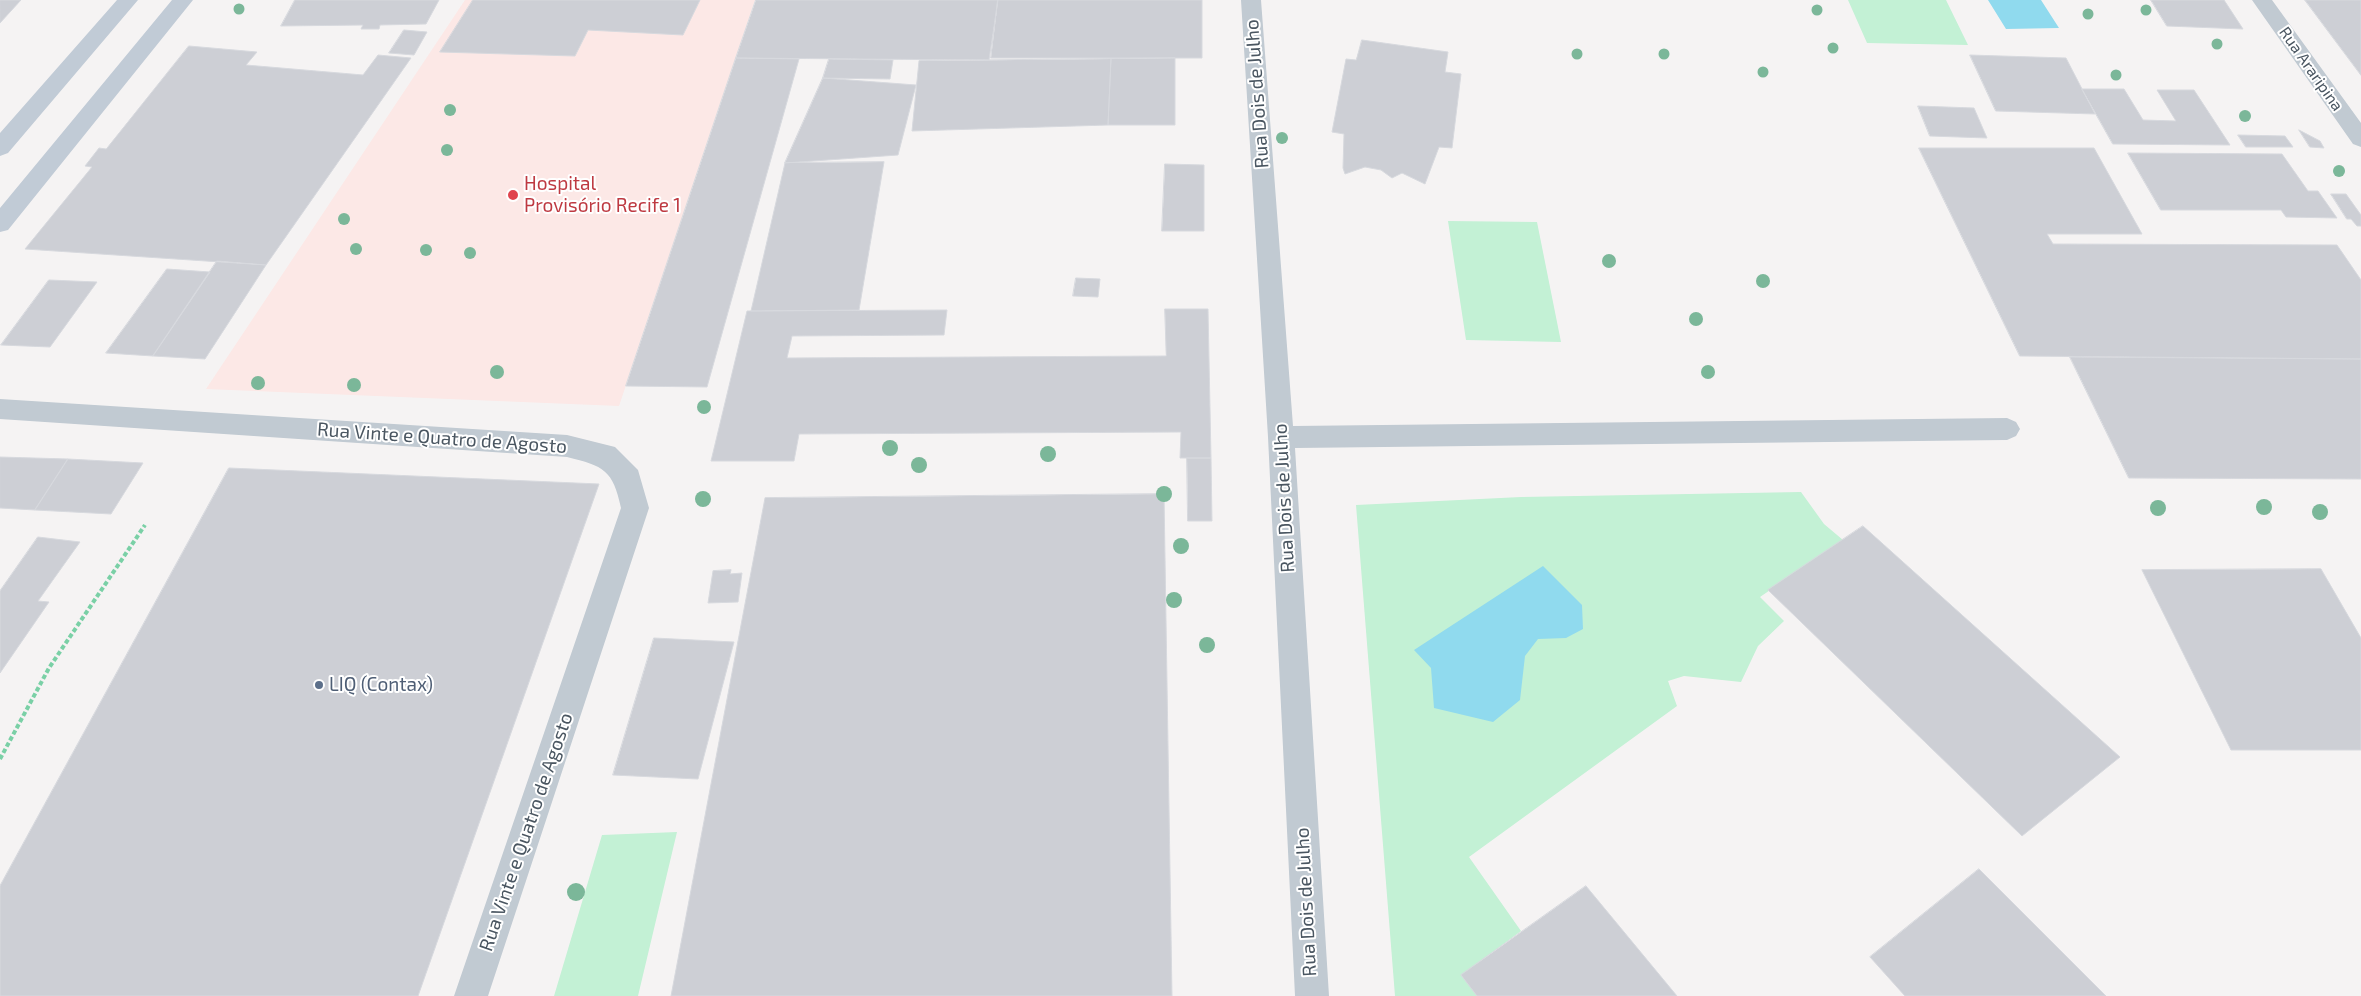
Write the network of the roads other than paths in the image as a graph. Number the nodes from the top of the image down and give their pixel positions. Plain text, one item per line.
1 (128, 0) edge
2 (183, 0) edge
3 (1251, 0) edge
4 (2262, 0) edge
5 (2361, 139) edge
6 (0, 148) edge
7 (0, 224) edge
8 (0, 409) edge
9 (2007, 430) dead end
10 (1281, 437) junction
11 (470, 996) edge
12 (1312, 996) edge

1 - 6 main road
2 - 7 main road
3 - 10 street, Rua Dois de Julho
4 - 5 street, Rua Araripina
8 - 11 street, Rua Vinte e Quatro de Agosto
9 - 10 street
10 - 12 street, Rua Dois de Julho

